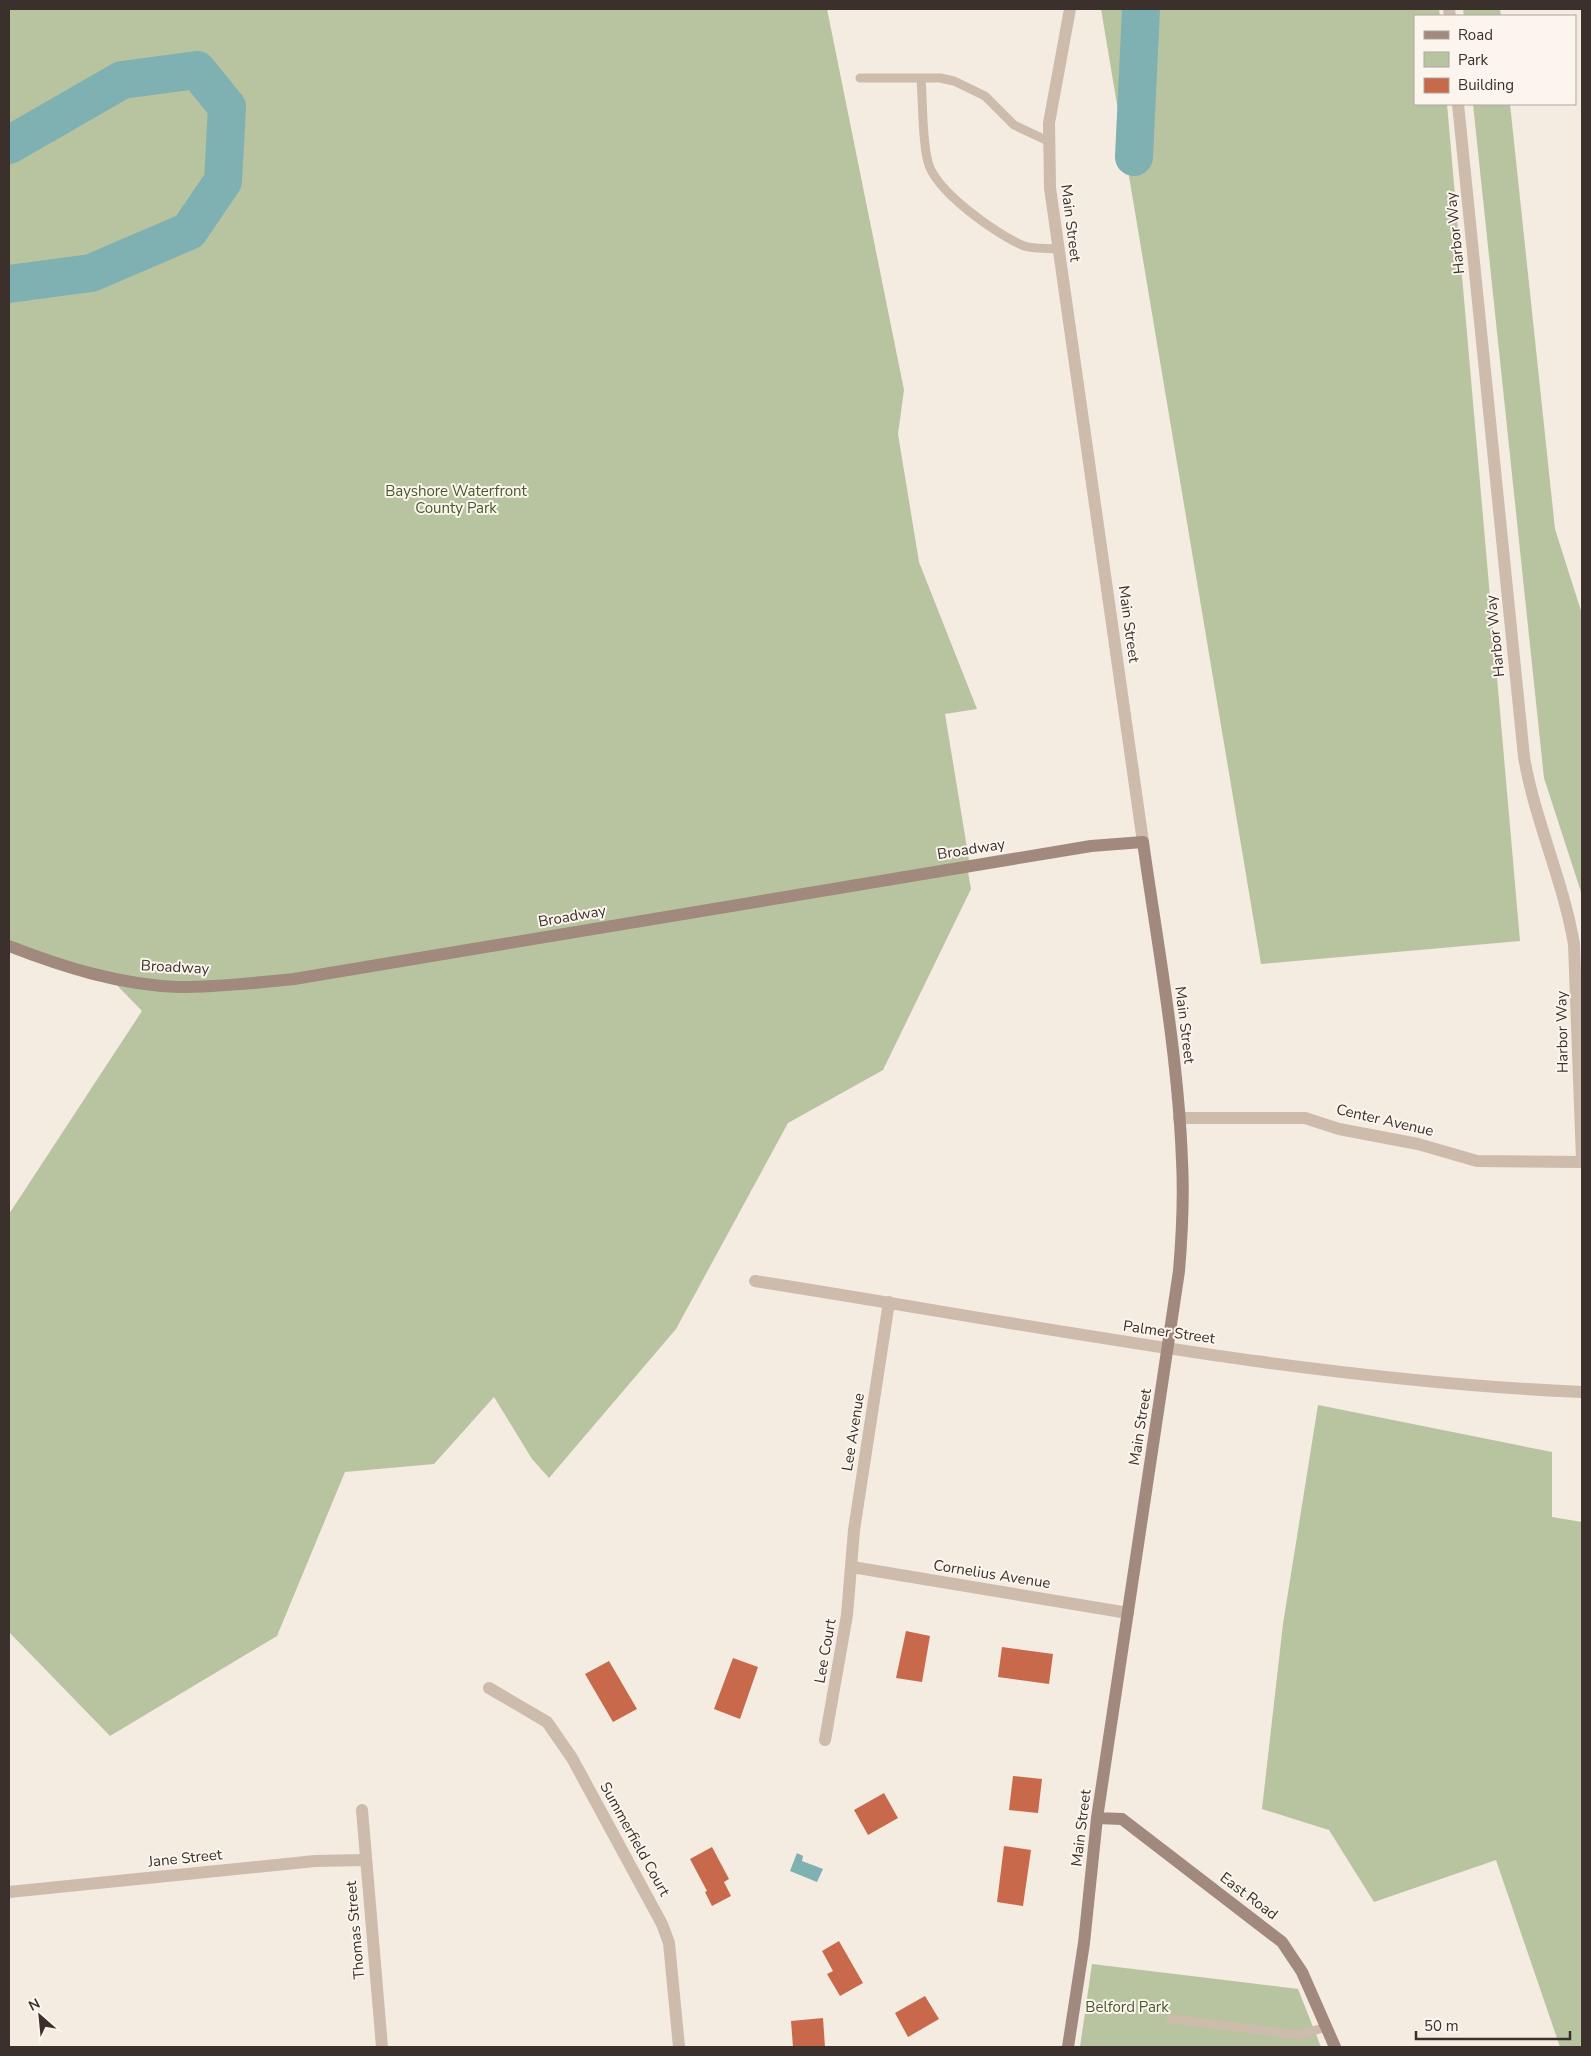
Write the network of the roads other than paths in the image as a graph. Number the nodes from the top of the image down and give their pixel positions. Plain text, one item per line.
1 (1070, 9) edge
2 (860, 78) dead end
3 (921, 79) junction
4 (1458, 105) edge
5 (1048, 141) junction
6 (1058, 249) junction
7 (1143, 842) junction
8 (9, 946) edge
9 (1180, 1118) junction
10 (1582, 1161) edge
11 (754, 1280) dead end
12 (889, 1302) junction
13 (1169, 1348) junction
14 (1582, 1392) edge
15 (852, 1567) junction
16 (1128, 1613) junction
17 (489, 1688) dead end
18 (825, 1740) dead end
19 (362, 1810) dead end
20 (1098, 1818) junction
21 (365, 1860) junction
22 (9, 1892) edge
23 (1171, 2019) dead end
24 (1326, 2027) junction
25 (382, 2047) edge
26 (679, 2047) edge
27 (1068, 2047) edge
28 (1335, 2047) edge

1 - 5 street, Main Street
2 - 3 lane
3 - 5 lane
3 - 6 lane
4 - 10 street, Harbor Way
5 - 6 street, Main Street
6 - 7 street, Main Street
7 - 8 street, Broadway
7 - 9 street, Main Street
9 - 10 street, Center Avenue
9 - 13 street, Main Street
11 - 12 street, Palmer Street
12 - 13 street, Palmer Street
12 - 15 street, Lee Avenue
13 - 14 street, Palmer Street
13 - 16 street, Main Street
15 - 16 street, Cornelius Avenue
15 - 18 street, Lee Court
16 - 20 street, Main Street
17 - 26 street, Summerfield Court
19 - 21 street, Thomas Street
20 - 24 street, East Road
20 - 27 street, Main Street
21 - 22 street, Jane Street
21 - 25 street, Thomas Street
23 - 24 lane
24 - 28 street, East Road

